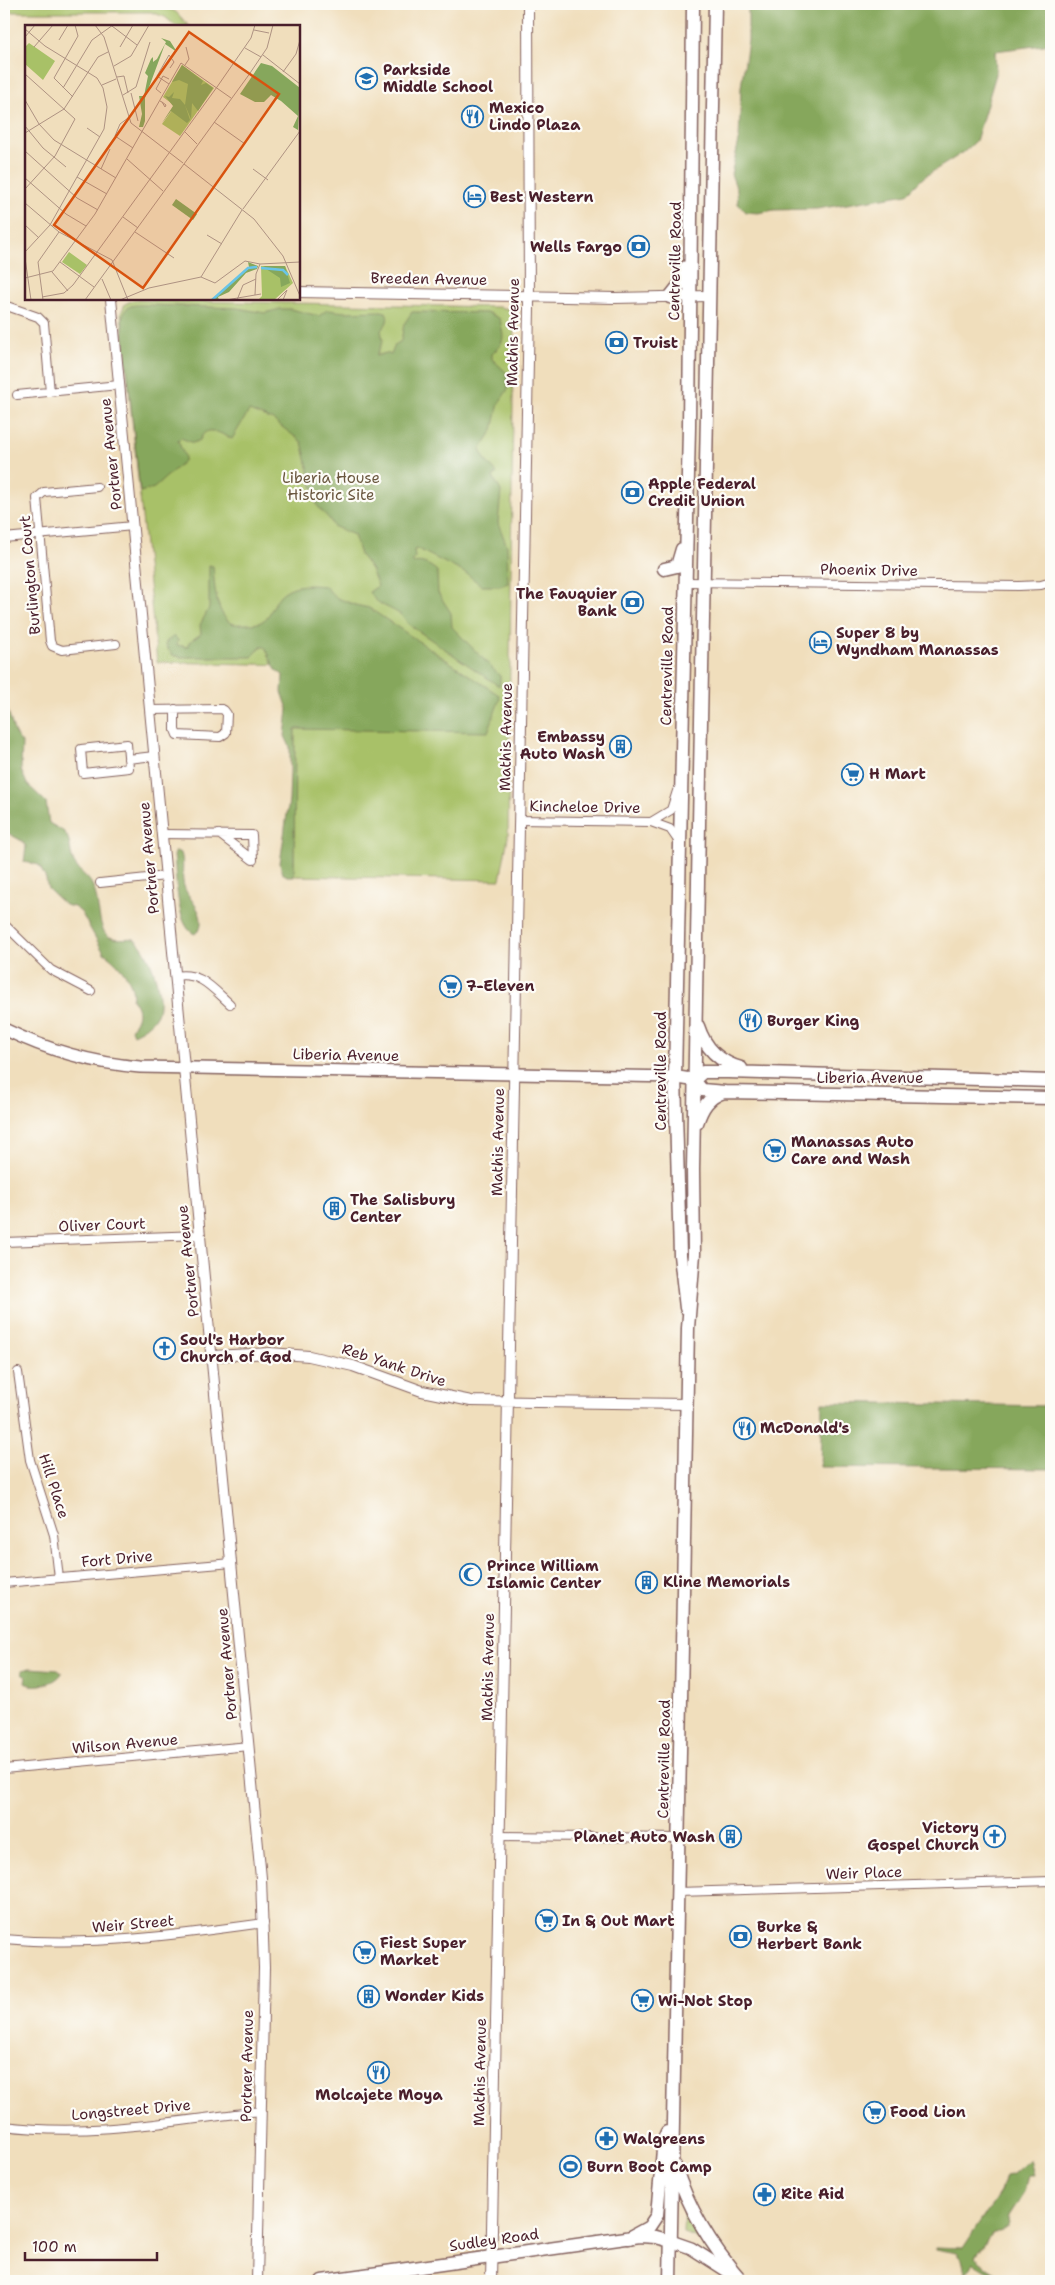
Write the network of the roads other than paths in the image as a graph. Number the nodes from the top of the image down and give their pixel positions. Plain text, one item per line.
1 (528, 4) edge
2 (693, 4) edge
3 (715, 4) edge
4 (691, 245) junction
5 (300, 292) edge
6 (529, 296) junction
7 (709, 296) junction
8 (670, 297) junction
9 (690, 297) junction
10 (111, 300) edge
11 (4, 306) edge
12 (119, 385) junction
13 (50, 392) junction
14 (17, 395) dead end
15 (97, 488) dead end
16 (133, 526) junction
17 (41, 535) junction
18 (686, 537) junction
19 (4, 538) edge
20 (664, 570) dead end
21 (686, 582) junction
22 (703, 582) junction
23 (1051, 582) edge
24 (116, 644) dead end
25 (150, 710) junction
26 (176, 710) junction
27 (154, 756) junction
28 (128, 759) junction
29 (681, 778) junction
30 (519, 820) junction
31 (651, 822) junction
32 (162, 834) junction
33 (220, 834) junction
34 (681, 844) junction
35 (166, 876) junction
36 (100, 884) dead end
37 (4, 924) edge
38 (175, 976) junction
39 (91, 991) dead end
40 (230, 1004) dead end
41 (696, 1018) junction
42 (4, 1028) edge
43 (184, 1069) junction
44 (758, 1072) junction
45 (514, 1074) junction
46 (675, 1077) junction
47 (694, 1080) junction
48 (1051, 1081) edge
49 (725, 1092) junction
50 (1051, 1098) edge
51 (694, 1132) junction
52 (200, 1235) junction
53 (4, 1242) edge
54 (688, 1328) junction
55 (212, 1356) junction
56 (18, 1372) dead end
57 (508, 1402) junction
58 (687, 1404) junction
59 (232, 1563) junction
60 (59, 1578) junction
61 (4, 1583) edge
62 (250, 1746) junction
63 (4, 1769) edge
64 (500, 1836) junction
65 (678, 1838) junction
66 (1051, 1881) edge
67 (678, 1892) junction
68 (264, 1923) junction
69 (4, 1939) edge
70 (260, 2111) junction
71 (673, 2118) junction
72 (4, 2126) edge
73 (672, 2156) junction
74 (629, 2238) junction
75 (671, 2241) junction
76 (491, 2257) junction
77 (742, 2280) edge
78 (257, 2281) edge
79 (322, 2281) edge
80 (490, 2281) edge
81 (670, 2281) edge

1 - 6 street, Mathis Avenue
2 - 4 main road, Centreville Road
3 - 7 main road, Centreville Road
4 - 8 main road
4 - 9 main road, Centreville Road
5 - 6 street, Breeden Avenue
6 - 8 street, Breeden Avenue
6 - 30 street, Mathis Avenue
7 - 9 street, Breeden Avenue
7 - 22 main road, Centreville Road
8 - 9 street, Breeden Avenue
9 - 18 main road, Centreville Road
10 - 12 street, Portner Avenue
11 - 13 street
12 - 13 street
12 - 16 street, Portner Avenue
13 - 14 street
15 - 17 street, Burlington Court
16 - 17 street
16 - 25 street, Portner Avenue
17 - 19 street
17 - 24 street, Burlington Court
18 - 20 main road
18 - 21 main road, Centreville Road
21 - 22 street, Phoenix Drive
21 - 29 main road, Centreville Road
22 - 23 street, Phoenix Drive
22 - 41 main road, Centreville Road
25 - 26 street
25 - 27 street, Portner Avenue
26 - 26 street
27 - 28 street
27 - 32 street, Portner Avenue
28 - 28 street
29 - 31 street, Kincheloe Drive
29 - 34 main road, Centreville Road
30 - 31 street, Kincheloe Drive
30 - 45 street, Mathis Avenue
31 - 34 street, Kincheloe Drive
32 - 33 street
32 - 35 street, Portner Avenue
33 - 33 street
34 - 46 main road, Centreville Road
35 - 36 street
35 - 38 street, Portner Avenue
37 - 39 street
38 - 40 street
38 - 43 street, Portner Avenue
41 - 44 main road
41 - 47 main road, Centreville Road
42 - 43 main road, Liberia Avenue
43 - 45 main road, Liberia Avenue
43 - 52 street, Portner Avenue
44 - 47 main road, Liberia Avenue
44 - 48 main road, Liberia Avenue
45 - 46 main road, Liberia Avenue
45 - 57 street, Mathis Avenue
46 - 47 main road, Liberia Avenue
46 - 54 main road, Centreville Road
47 - 49 main road, Liberia Avenue
47 - 51 main road, Centreville Road
49 - 50 main road, Liberia Avenue
49 - 51 main road
51 - 54 main road, Centreville Road
52 - 53 street, Oliver Court
52 - 55 street, Portner Avenue
54 - 58 main road, Centreville Road
55 - 57 street, Reb Yank Drive
55 - 59 street, Portner Avenue
56 - 60 street, Hill Place
57 - 58 street, Reb Yank Drive
57 - 64 street, Mathis Avenue
58 - 65 main road, Centreville Road
59 - 60 street, Fort Drive
59 - 62 street, Portner Avenue
60 - 61 street, Fort Drive
62 - 63 street, Wilson Avenue
62 - 68 street, Portner Avenue
64 - 65 street
64 - 76 street, Mathis Avenue
65 - 67 main road, Centreville Road
66 - 67 street, Weir Place
67 - 71 main road, Centreville Road
68 - 69 street, Weir Street
68 - 70 street, Portner Avenue
70 - 72 street, Longstreet Drive
70 - 78 street, Portner Avenue
71 - 73 main road, Centreville Road
71 - 74 main road
73 - 75 main road, Centreville Road
73 - 77 main road
74 - 75 main road, Sudley Road
74 - 76 main road, Sudley Road
75 - 77 main road
75 - 81 main road, Centreville Road
76 - 79 main road, Sudley Road
76 - 80 street, Mathis Avenue

